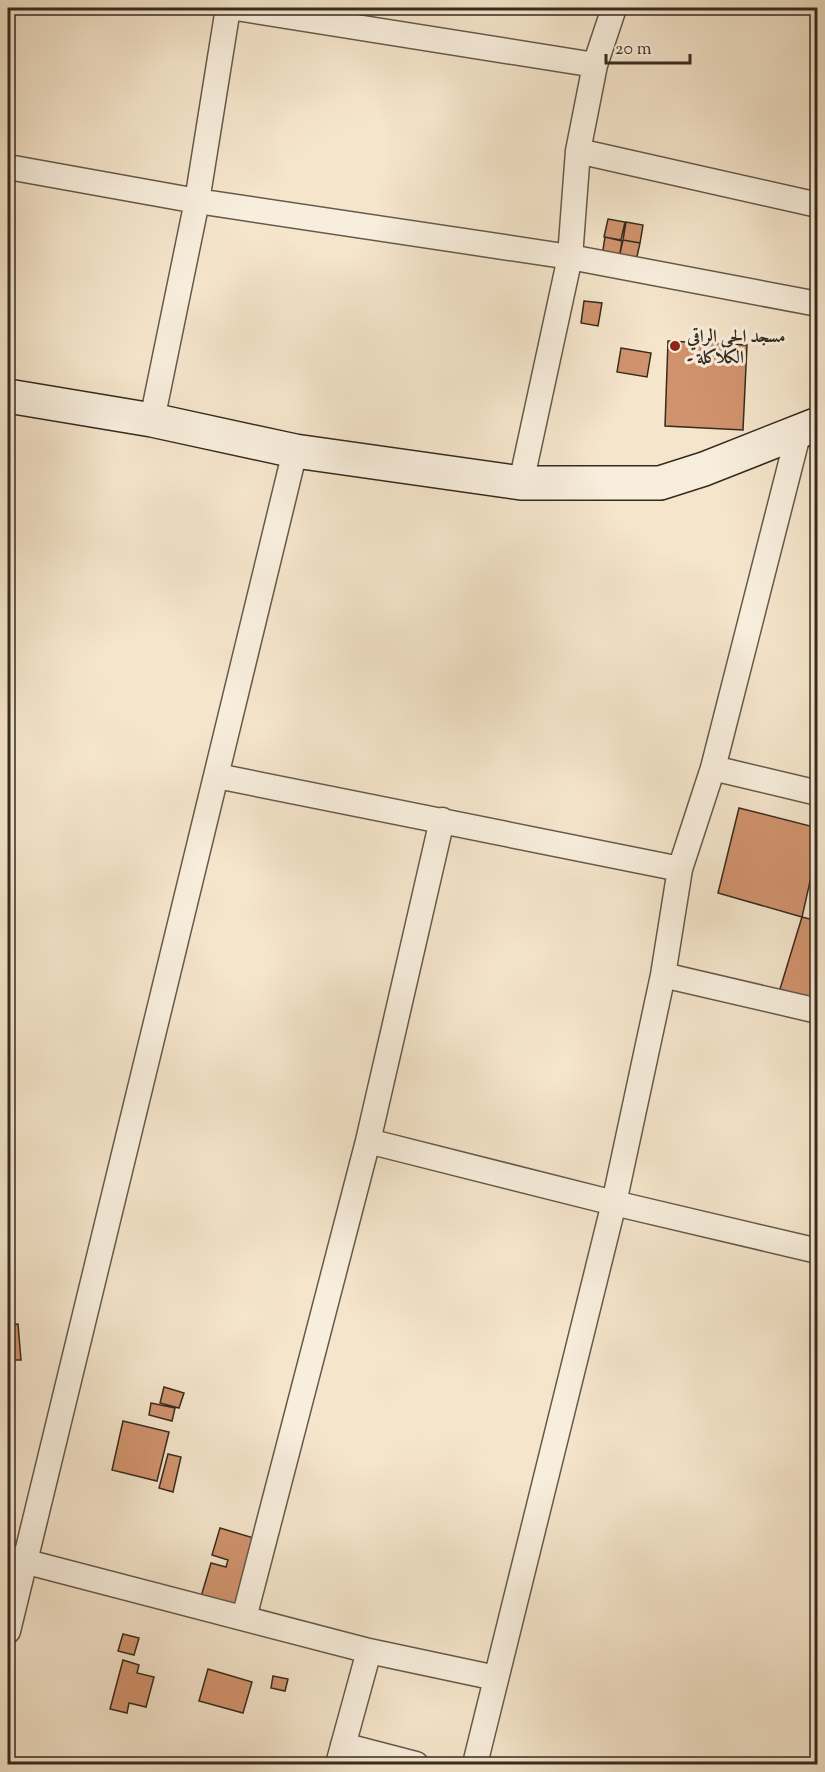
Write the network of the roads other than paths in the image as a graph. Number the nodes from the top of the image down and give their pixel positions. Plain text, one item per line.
1 (228, 8) edge
2 (236, 8) edge
3 (614, 8) edge
4 (595, 65) junction
5 (578, 151) junction
6 (8, 167) edge
7 (197, 201) junction
8 (818, 205) edge
9 (570, 257) junction
10 (818, 304) edge
11 (8, 396) edge
12 (152, 420) junction
13 (808, 428) edge
14 (295, 451) junction
15 (521, 483) junction
16 (713, 768) junction
17 (217, 776) junction
18 (818, 793) edge
19 (442, 820) junction
20 (680, 869) junction
21 (663, 975) junction
22 (818, 1011) edge
23 (368, 1141) junction
24 (614, 1203) junction
25 (818, 1251) edge
26 (17, 1559) edge
27 (244, 1618) junction
28 (8, 1631) edge
29 (369, 1651) junction
30 (496, 1678) junction
31 (341, 1755) edge
32 (416, 1764) edge
33 (475, 1764) edge

1 - 7 street
2 - 4 street
3 - 4 street
4 - 5 street
5 - 8 street
5 - 9 street
6 - 7 street
7 - 9 street
7 - 12 street
9 - 10 street
9 - 15 street
11 - 12 street
12 - 14 street
13 - 15 street
13 - 16 street
14 - 15 street
14 - 17 street
16 - 18 street
16 - 20 street
17 - 19 street
17 - 26 street
19 - 20 street
19 - 23 street
20 - 21 street
21 - 22 street
21 - 24 street
23 - 24 street
23 - 27 street
24 - 25 street
24 - 30 street
26 - 27 street
26 - 28 street
27 - 29 street
29 - 30 street
29 - 31 street
30 - 33 street
31 - 32 street

